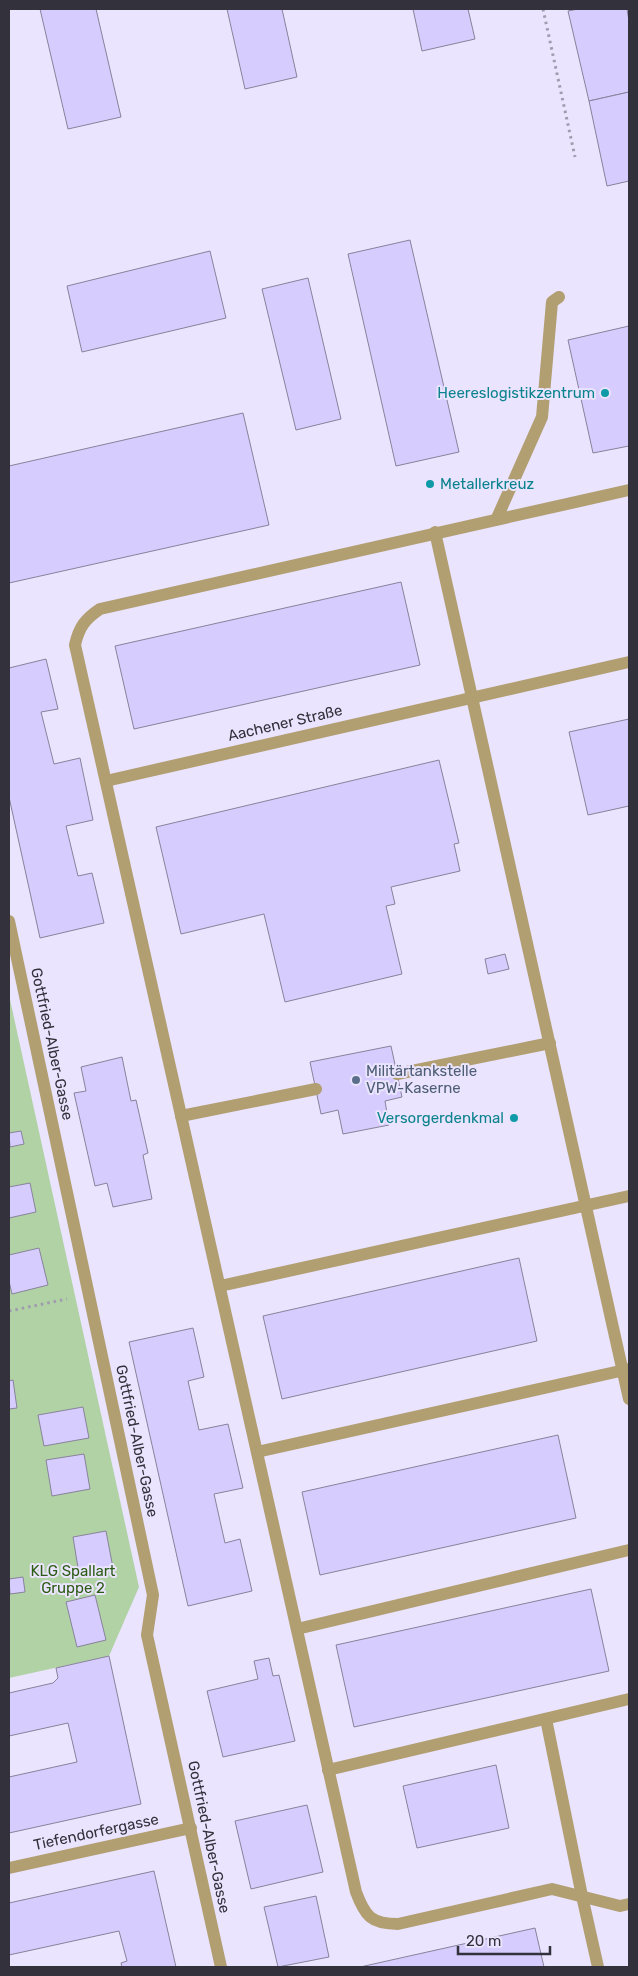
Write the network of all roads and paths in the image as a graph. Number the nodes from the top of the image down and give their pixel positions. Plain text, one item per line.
1 (543, 9) edge
2 (575, 158) dead end
3 (558, 297) dead end
4 (629, 490) edge
5 (497, 518) junction
6 (435, 532) junction
7 (629, 662) edge
8 (472, 697) junction
9 (106, 781) junction
10 (9, 920) edge
11 (550, 1043) junction
12 (397, 1074) dead end
13 (316, 1089) dead end
14 (181, 1116) junction
15 (629, 1196) edge
16 (586, 1205) junction
17 (220, 1286) junction
18 (89, 1295) junction
19 (9, 1311) edge
20 (626, 1369) edge
21 (629, 1400) edge
22 (257, 1452) junction
23 (629, 1550) edge
24 (297, 1629) junction
25 (629, 1699) edge
26 (546, 1719) junction
27 (328, 1770) junction
28 (191, 1828) junction
29 (9, 1868) edge
30 (582, 1896) junction
31 (629, 1904) edge
32 (221, 1967) edge
33 (598, 1967) edge

1 - 2 path
3 - 5 street
4 - 5 street
5 - 6 street
6 - 8 street
6 - 9 street
7 - 8 street, Aachener Straße
8 - 9 street, Aachener Straße
8 - 11 street
9 - 14 street
10 - 18 street, Gottfried-Alber-Gasse
11 - 12 street
11 - 16 street
13 - 14 street
14 - 17 street
15 - 16 street
16 - 17 street
16 - 20 street
17 - 22 street
18 - 19 path
18 - 28 street, Gottfried-Alber-Gasse
20 - 21 street
20 - 22 street
22 - 24 street
23 - 24 street
24 - 27 street
25 - 26 street
26 - 27 street
26 - 30 street
27 - 30 street
28 - 29 street, Tiefendorfergasse
28 - 32 street, Gottfried-Alber-Gasse
30 - 31 street
30 - 33 street

